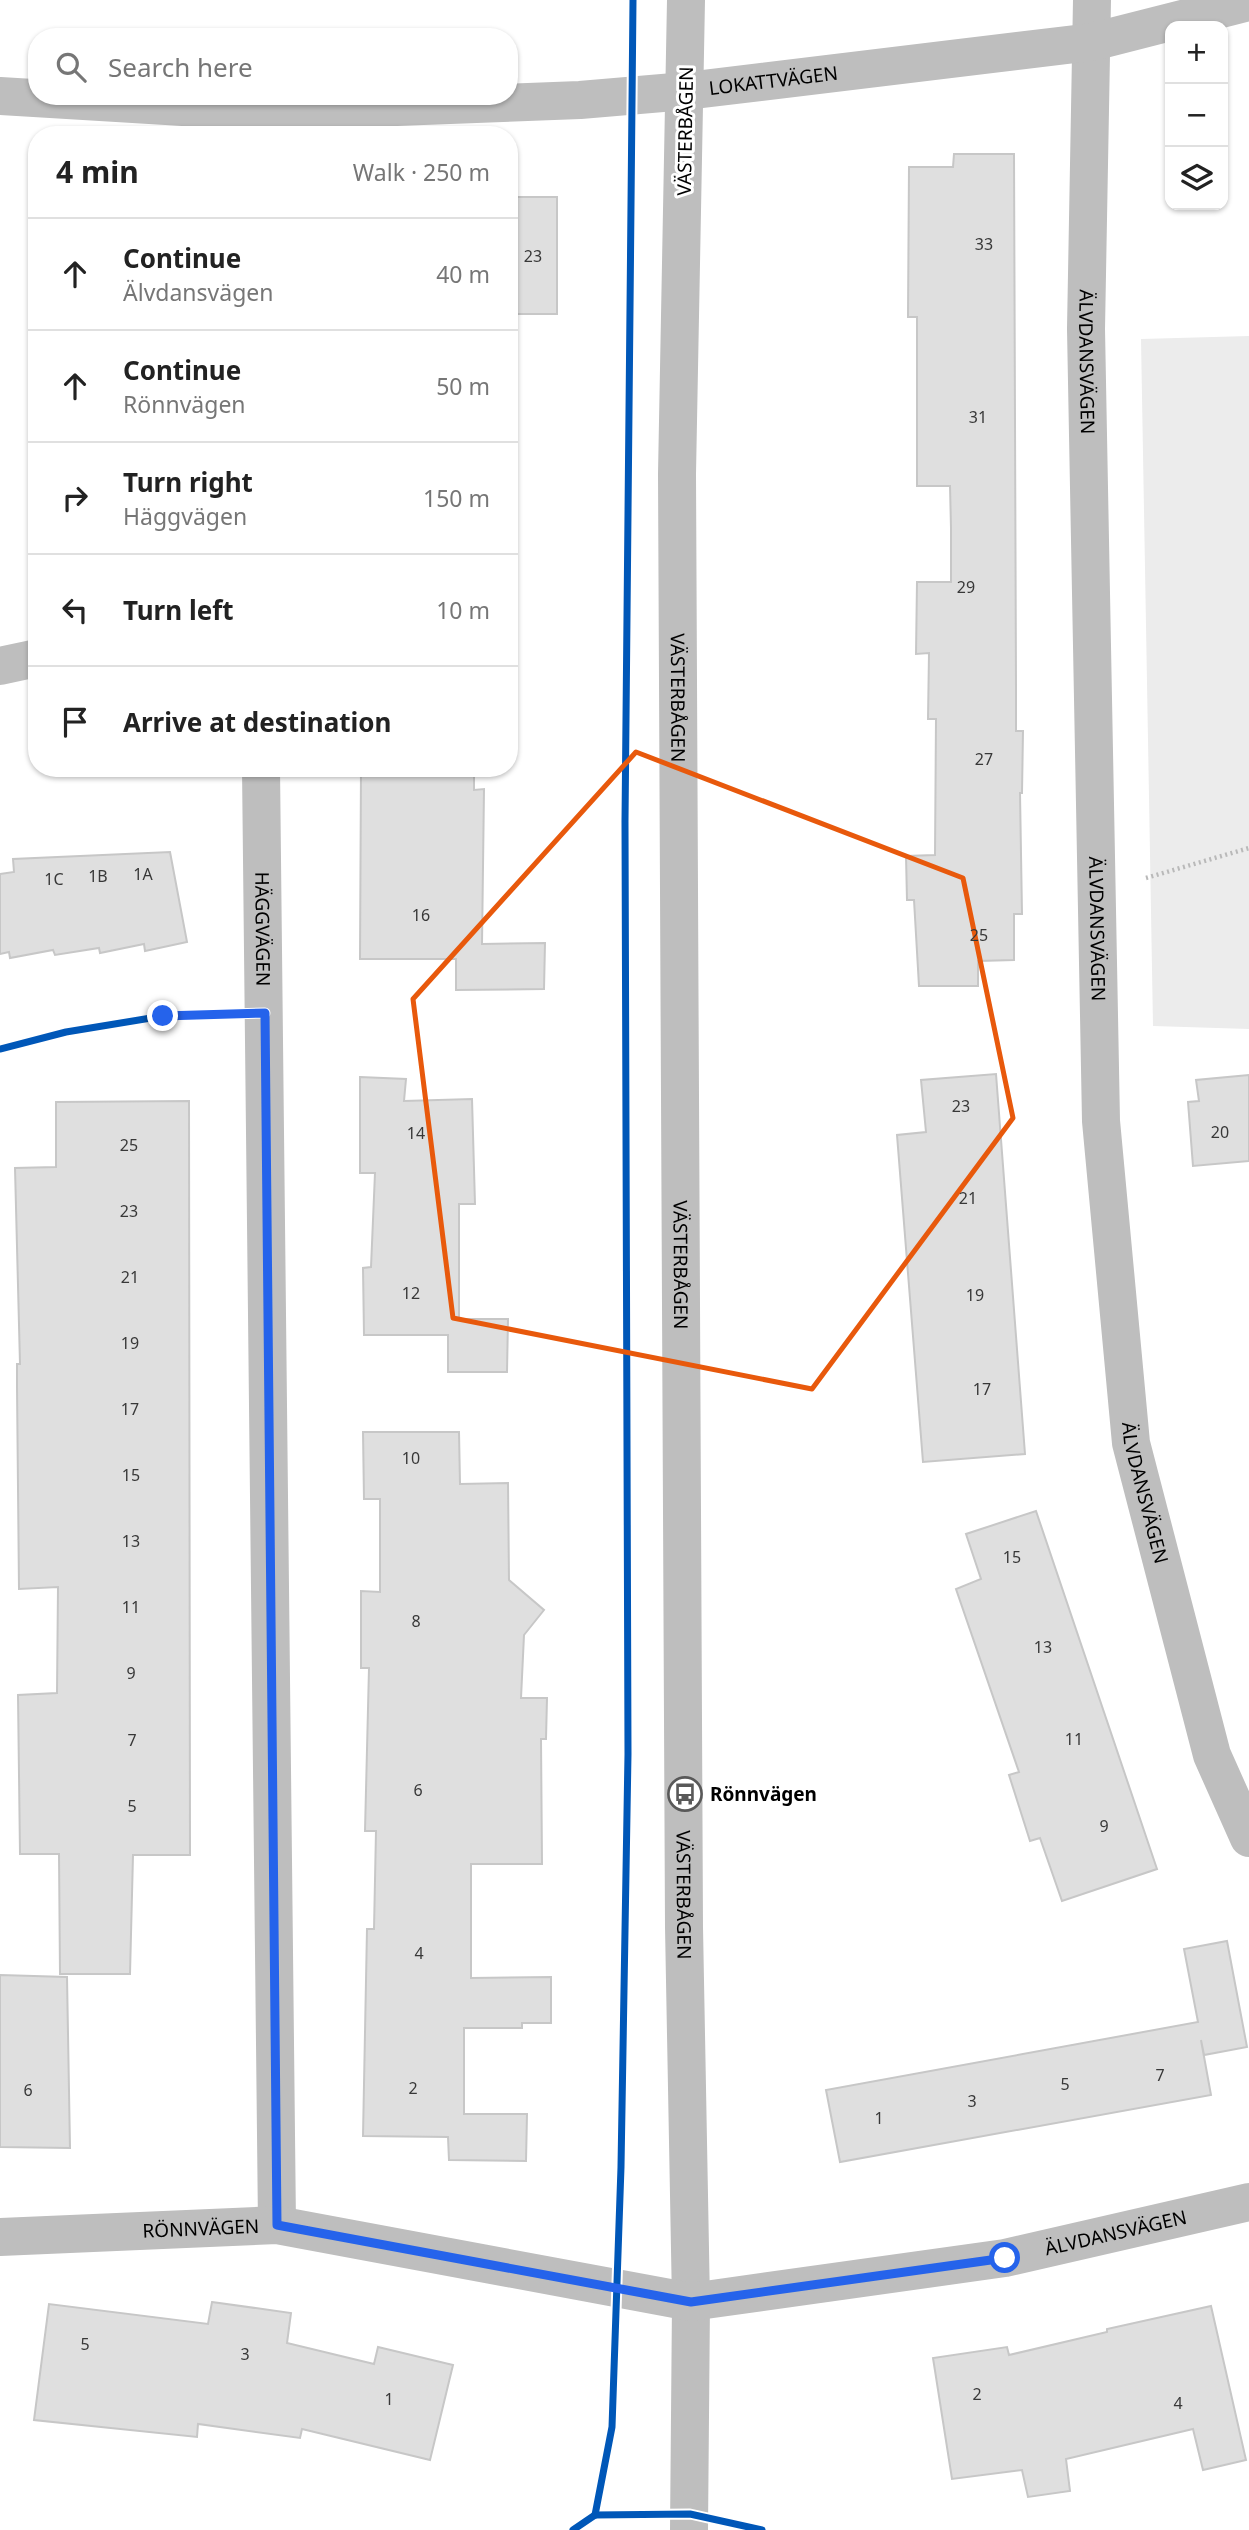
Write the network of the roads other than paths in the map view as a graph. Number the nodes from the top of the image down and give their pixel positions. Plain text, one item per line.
1 (687, 0) edge
2 (1092, 0) edge
3 (1249, 2) edge
4 (1092, 43) junction
5 (686, 91) junction
6 (0, 96) edge
7 (28, 99) edge
8 (88, 105) edge
9 (511, 105) edge
10 (518, 105) edge
11 (264, 123) edge
12 (28, 660) edge
13 (0, 666) edge
14 (261, 777) edge
15 (1249, 1838) edge
16 (1249, 2202) edge
17 (277, 2225) junction
18 (0, 2237) edge
19 (691, 2302) junction
20 (689, 2530) edge

1 - 5 street, VÄSTERBÅGEN
2 - 4 street, ÄLVDANSVÄGEN
3 - 4 street, LOKATTVÄGEN
4 - 5 street, LOKATTVÄGEN
4 - 15 street, ÄLVDANSVÄGEN
5 - 10 street, LOKATTVÄGEN
5 - 19 street, VÄSTERBÅGEN
6 - 7 street, LOKATTVÄGEN
8 - 11 street, LOKATTVÄGEN
9 - 11 street, LOKATTVÄGEN
12 - 13 street
14 - 17 street, HÄGGVÄGEN
16 - 19 street, ÄLVDANSVÄGEN
17 - 18 street, RÖNNVÄGEN
17 - 19 street, RÖNNVÄGEN
19 - 20 street, VÄSTERBÅGEN

